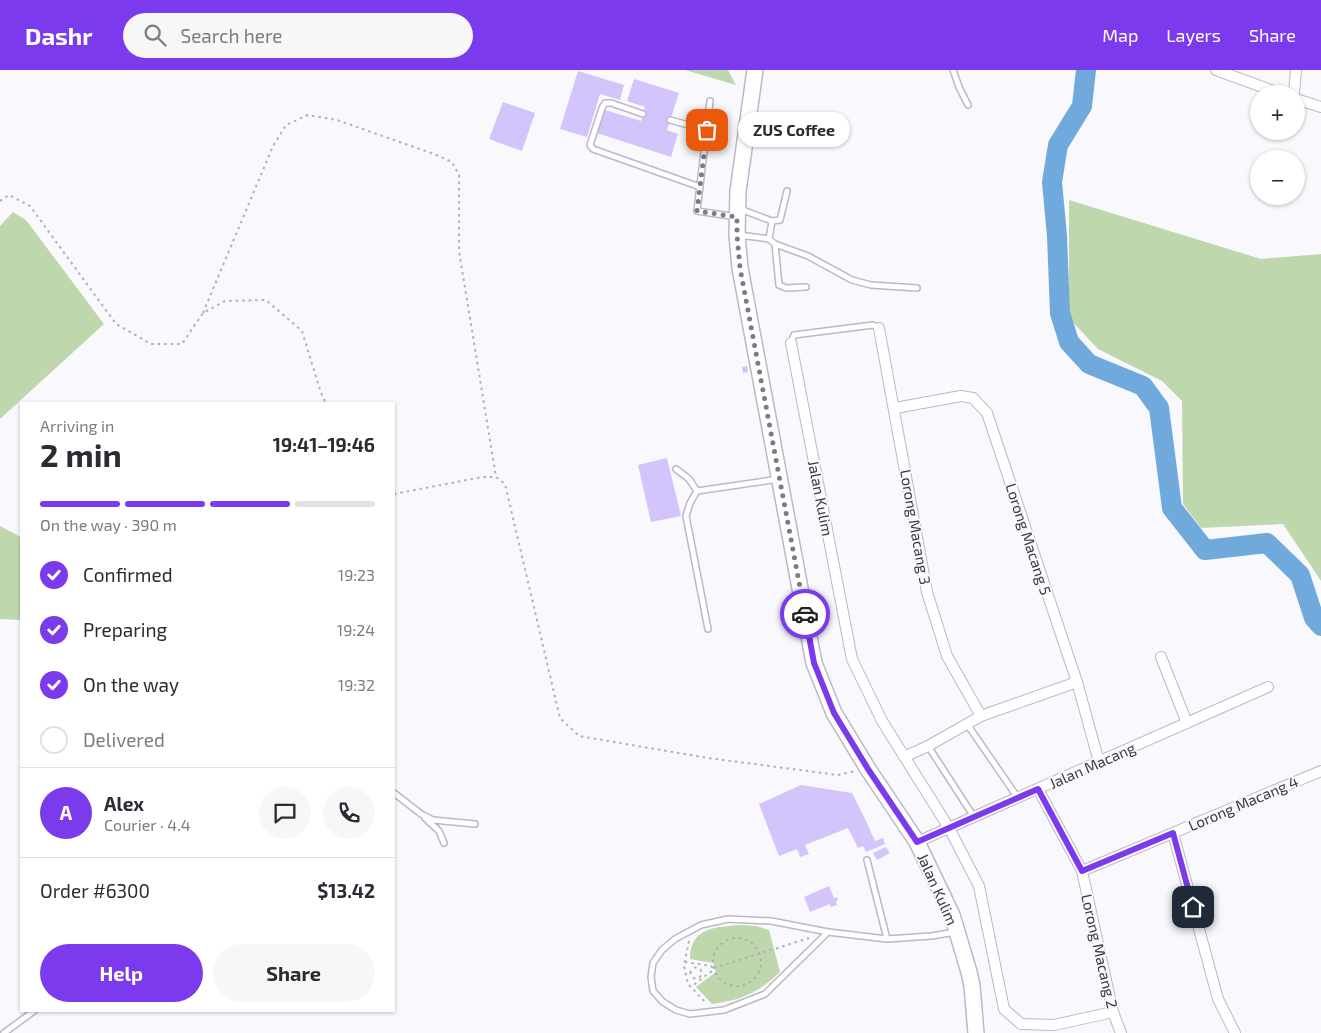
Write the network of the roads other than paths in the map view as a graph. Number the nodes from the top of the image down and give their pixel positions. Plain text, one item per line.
1 (750, 70) edge
2 (755, 70) edge
3 (953, 70) edge
4 (1216, 70) edge
5 (1296, 70) edge
6 (1243, 75) edge
7 (1264, 85) edge
8 (1295, 85) edge
9 (752, 90) junction
10 (710, 101) dead end
11 (1305, 102) edge
12 (968, 105) dead end
13 (1321, 107) edge
14 (643, 114) dead end
15 (670, 120) dead end
16 (707, 130) junction
17 (700, 187) junction
18 (787, 192) dead end
19 (737, 212) junction
20 (772, 220) junction
21 (737, 235) junction
22 (769, 239) junction
23 (775, 244) junction
24 (806, 287) dead end
25 (916, 288) dead end
26 (879, 328) joint
27 (791, 343) joint
28 (895, 408) junction
29 (676, 469) dead end
30 (779, 478) junction
31 (697, 491) junction
32 (708, 629) dead end
33 (1161, 657) dead end
34 (1077, 682) junction
35 (1268, 687) dead end
36 (981, 716) junction
37 (1186, 723) junction
38 (967, 724) junction
39 (928, 746) junction
40 (904, 757) junction
41 (1099, 762) junction
42 (1321, 771) edge
43 (1038, 789) junction
44 (395, 794) edge
45 (1018, 798) junction
46 (421, 814) junction
47 (974, 817) junction
48 (475, 824) dead end
49 (949, 828) junction
50 (1173, 833) junction
51 (444, 842) dead end
52 (917, 842) junction
53 (867, 860) dead end
54 (1082, 871) junction
55 (828, 932) junction
56 (957, 932) junction
57 (887, 939) junction
58 (33, 1012) edge
59 (1113, 1012) junction
60 (4, 1033) edge
61 (976, 1033) edge
62 (1121, 1033) edge
63 (1235, 1033) edge

1 - 9 main road
2 - 9 main road
3 - 12 lane
4 - 6 street
5 - 8 street
6 - 7 street
9 - 19 main road, Jalan Kulim
10 - 16 lane
11 - 13 street
14 - 17 lane
15 - 16 lane
16 - 17 lane
17 - 19 lane
18 - 20 lane
19 - 20 lane
19 - 21 main road, Jalan Kulim
20 - 22 lane
21 - 22 lane
21 - 30 main road, Jalan Kulim
22 - 23 lane
23 - 24 lane
23 - 25 lane
26 - 27 lane
26 - 28 street, Lorong Macang 3
27 - 40 street, Jalan Kulim
28 - 34 street, Lorong Macang 5
28 - 36 street, Lorong Macang 3
29 - 31 lane
30 - 31 lane
30 - 52 main road, Jalan Kulim
31 - 32 lane
33 - 37 street
34 - 36 street
34 - 41 street, Lorong Macang 5
35 - 37 street, Jalan Macang
36 - 38 street
37 - 41 street, Jalan Macang
38 - 39 street
38 - 45 lane
39 - 40 street
39 - 47 lane
40 - 49 street, Jalan Kulim
41 - 43 street, Jalan Macang
42 - 50 street, Lorong Macang 4
43 - 45 street, Jalan Macang
43 - 54 street, Lorong Macang 2
44 - 46 lane
45 - 47 street, Jalan Macang
46 - 48 lane
46 - 51 lane
47 - 49 street, Jalan Macang
49 - 52 street, Jalan Macang
49 - 59 street, Jalan Kulim
50 - 54 street, Lorong Macang 4
50 - 63 street
52 - 56 main road, Jalan Kulim
53 - 57 lane
54 - 59 street, Lorong Macang 2
55 - 55 lane
55 - 57 lane
56 - 57 lane
56 - 61 main road, Jalan Kulim
58 - 60 lane
59 - 62 street, Lorong Macang 2

